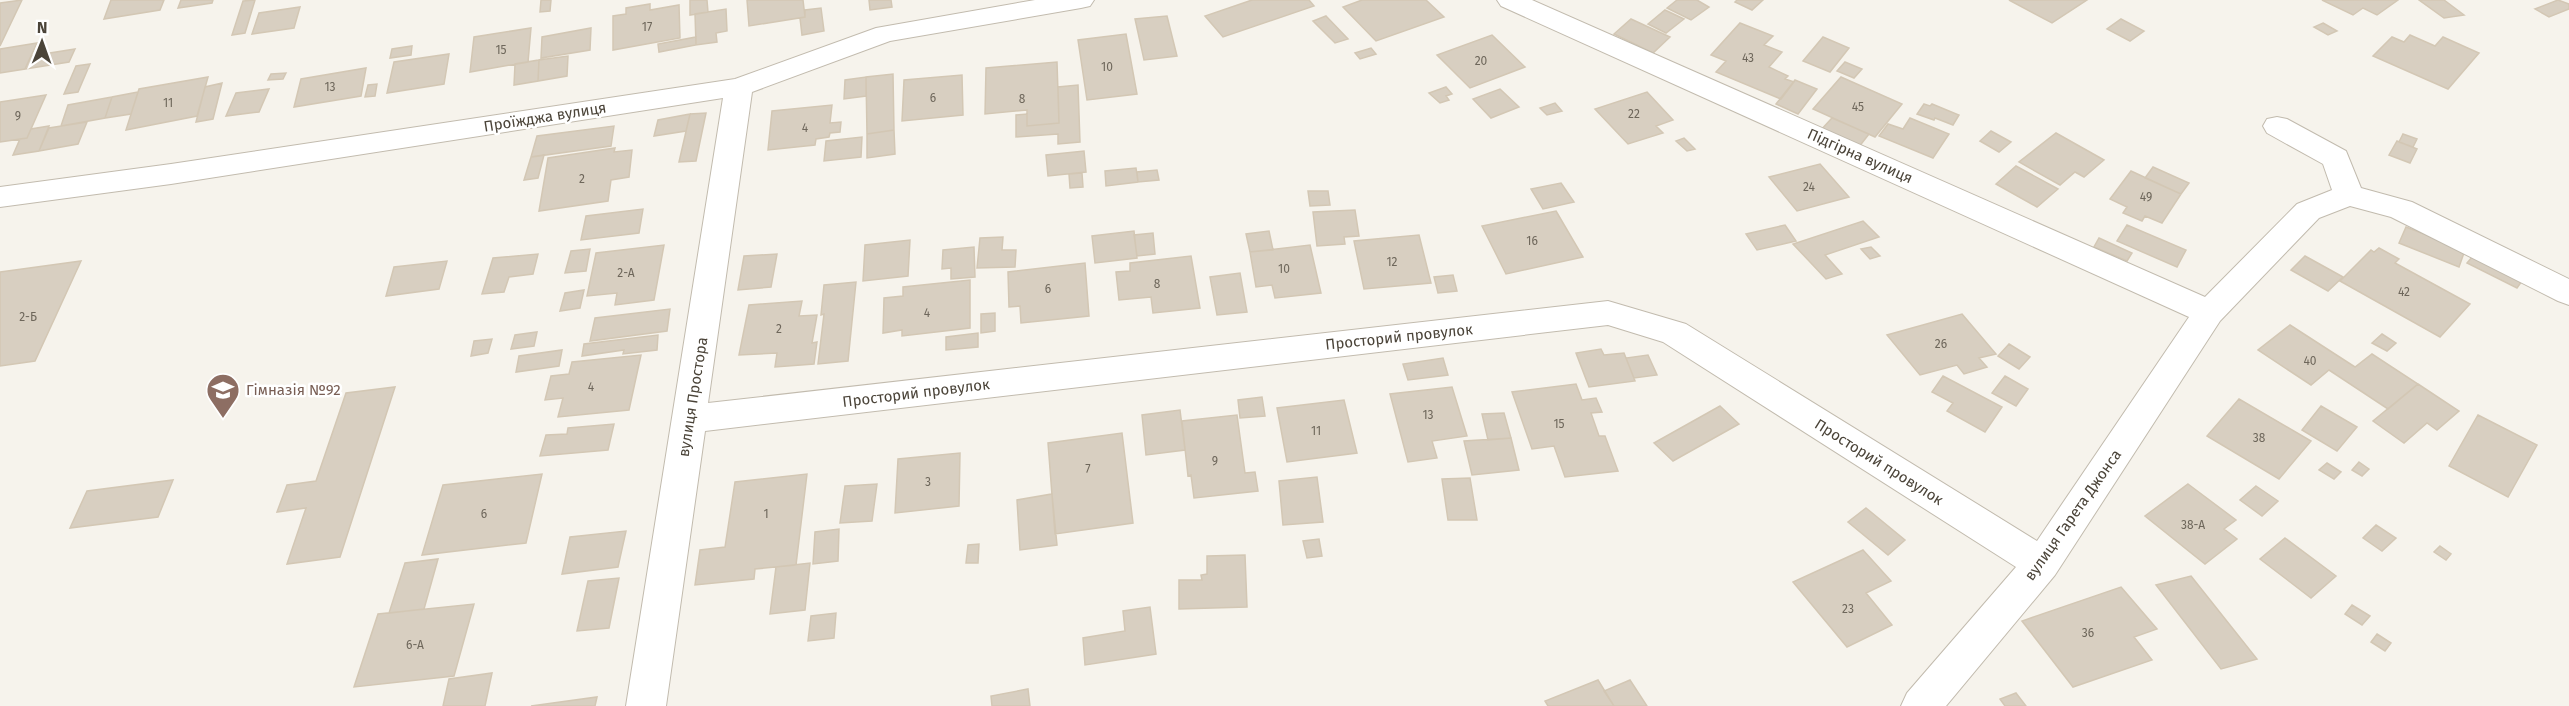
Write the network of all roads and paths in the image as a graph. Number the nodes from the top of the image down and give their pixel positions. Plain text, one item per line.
1 (1081, 0) edge
2 (1510, 0) edge
3 (739, 87) junction
4 (2277, 126) dead end
5 (2348, 195) junction
6 (0, 197) edge
7 (2569, 293) edge
8 (2209, 312) junction
9 (690, 419) junction
10 (2042, 564) junction
11 (646, 706) edge
12 (1921, 706) edge

1 - 3 street, Проїжджа вулиця
2 - 8 street, Підгірна вулиця
3 - 6 street, Проїжджа вулиця
3 - 9 street, вулиця Простора
4 - 5 street
5 - 7 street
5 - 8 street, вулиця Гарета Джонса
8 - 10 street, вулиця Гарета Джонса
9 - 10 street, Просторий провулок
9 - 11 street, вулиця Простора
10 - 12 street, вулиця Гарета Джонса

